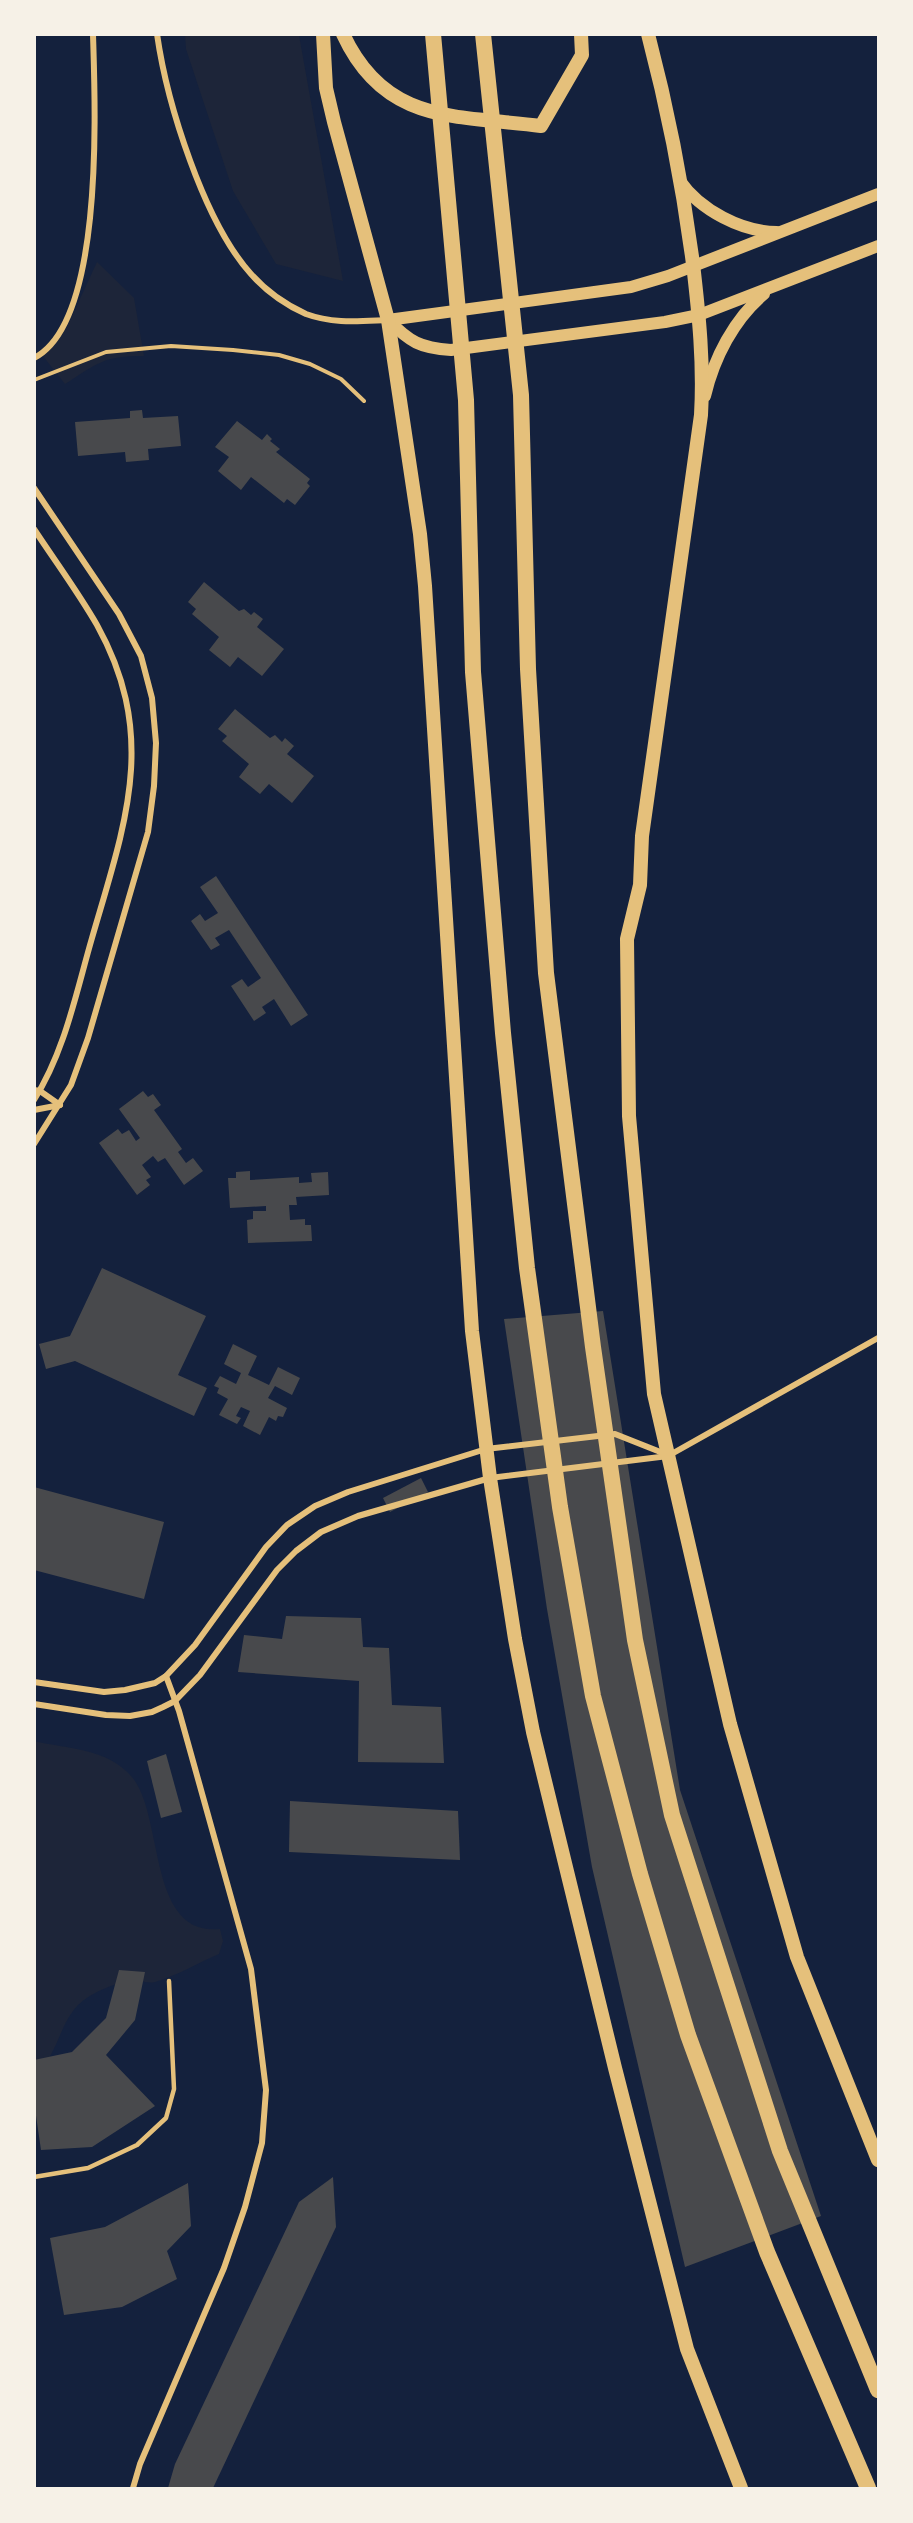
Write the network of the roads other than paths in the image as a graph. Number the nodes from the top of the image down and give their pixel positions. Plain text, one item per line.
1 (93, 34) edge
2 (157, 34) edge
3 (323, 34) edge
4 (343, 34) edge
5 (433, 34) edge
6 (483, 34) edge
7 (581, 34) edge
8 (648, 34) edge
9 (680, 181) junction
10 (879, 194) edge
11 (784, 231) junction
12 (879, 246) edge
13 (693, 267) junction
14 (775, 286) junction
15 (699, 315) junction
16 (388, 320) junction
17 (34, 358) edge
18 (700, 415) junction
19 (34, 488) edge
20 (34, 529) edge
21 (37, 1090) edge
22 (34, 1100) edge
23 (60, 1105) junction
24 (34, 1110) edge
25 (34, 1144) edge
26 (879, 1338) edge
27 (486, 1449) junction
28 (668, 1456) junction
29 (490, 1478) junction
30 (166, 1676) junction
31 (34, 1682) edge
32 (175, 1701) junction
33 (34, 1704) edge
34 (170, 1981) dead end
35 (879, 2160) edge
36 (34, 2177) edge
37 (879, 2390) edge
38 (133, 2488) edge
39 (741, 2488) edge
40 (868, 2488) edge

1 - 17 street
2 - 16 street
3 - 16 main road
4 - 7 main road
5 - 40 highway
6 - 37 highway
8 - 9 main road
9 - 11 main road
9 - 13 main road
10 - 11 main road
11 - 13 main road
12 - 14 main road
13 - 15 main road
13 - 16 main road
14 - 15 main road
14 - 18 main road
15 - 16 main road
15 - 18 main road
16 - 27 main road
18 - 28 main road
19 - 23 street
20 - 21 street
21 - 22 street
21 - 23 street
23 - 24 street
23 - 25 street
26 - 28 street
27 - 28 street
27 - 29 main road
27 - 30 street
28 - 29 street
28 - 35 main road
29 - 32 street
29 - 39 main road
30 - 31 street
30 - 32 street
32 - 33 street
32 - 38 street
34 - 36 lane

